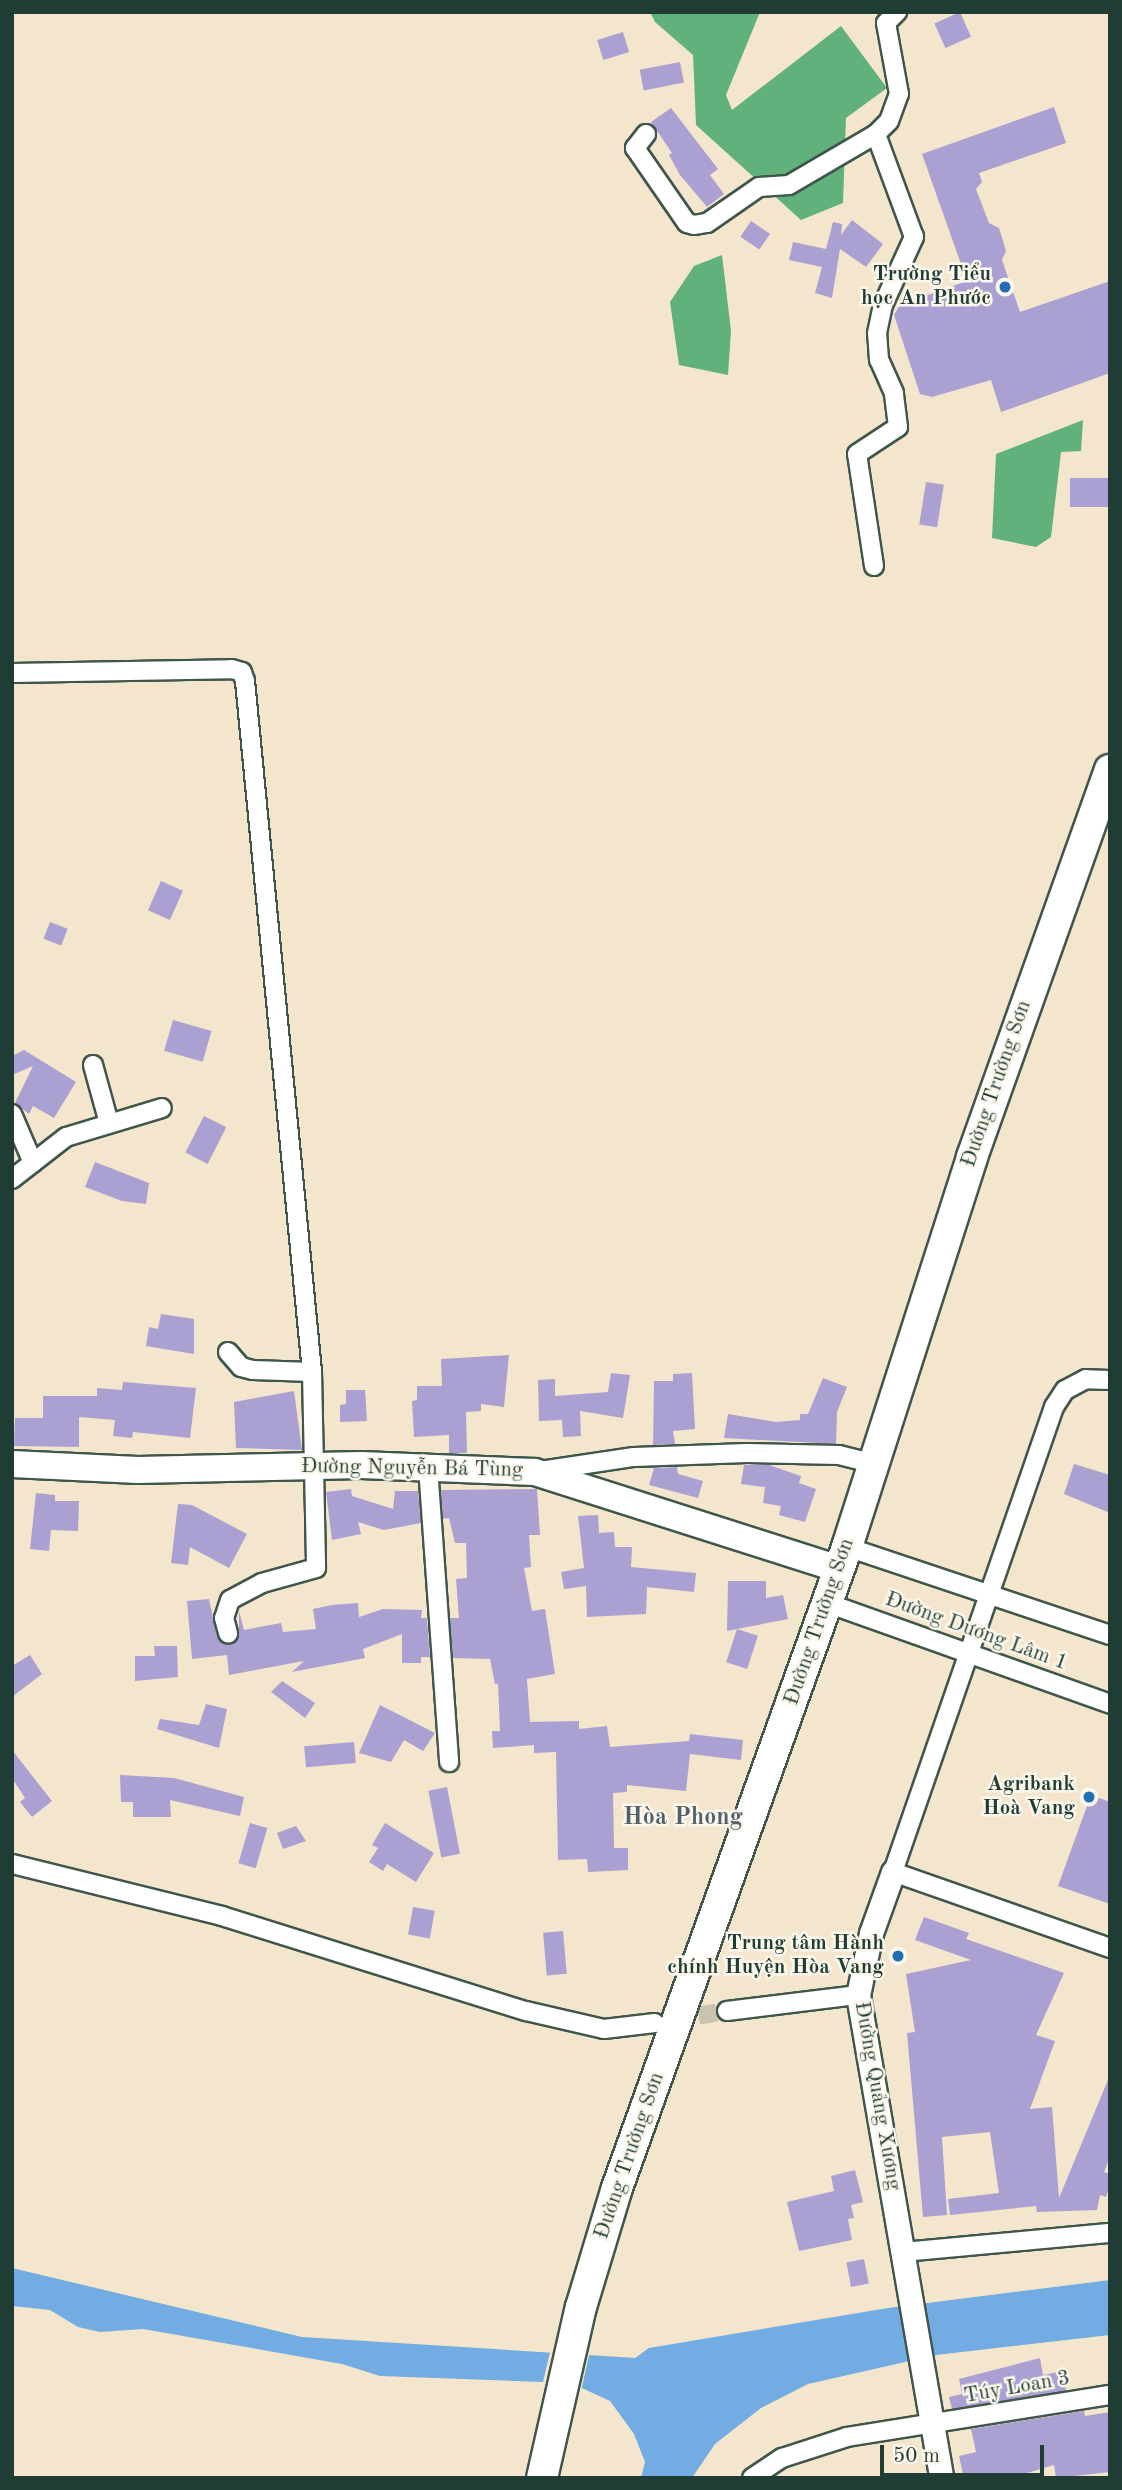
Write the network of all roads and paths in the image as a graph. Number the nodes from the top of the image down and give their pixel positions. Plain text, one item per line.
1 (897, 12) edge
2 (646, 134) dead end
3 (876, 134) junction
4 (874, 566) dead end
5 (12, 673) edge
6 (1110, 770) edge
7 (93, 1065) dead end
8 (162, 1108) dead end
9 (12, 1114) edge
10 (109, 1123) junction
11 (33, 1163) junction
12 (12, 1179) edge
13 (228, 1352) dead end
14 (312, 1372) junction
15 (1110, 1380) edge
16 (12, 1464) edge
17 (874, 1464) junction
18 (317, 1465) junction
19 (428, 1467) junction
20 (535, 1472) junction
21 (843, 1558) junction
22 (990, 1594) junction
23 (827, 1603) junction
24 (228, 1633) dead end
25 (1110, 1635) edge
26 (972, 1654) junction
27 (1110, 1704) edge
28 (449, 1762) dead end
29 (12, 1864) edge
30 (893, 1872) junction
31 (1110, 1948) edge
32 (858, 1995) junction
33 (727, 2011) tunnel mouth
34 (655, 2023) tunnel mouth
35 (1110, 2232) edge
36 (904, 2252) junction
37 (1110, 2395) edge
38 (932, 2426) junction
39 (543, 2468) edge
40 (754, 2477) edge
41 (941, 2478) edge

1 - 3 street
2 - 3 street
3 - 4 street
5 - 14 street
6 - 17 highway, Đường Trường Sơn
7 - 10 street
8 - 10 street
9 - 11 street
10 - 11 street
11 - 12 street
13 - 14 street
14 - 18 street
15 - 22 street
16 - 18 main road, Đường Nguyễn Bá Tùng
17 - 20 street
17 - 21 highway, Đường Trường Sơn
18 - 19 main road, Đường Nguyễn Bá Tùng
18 - 24 street
19 - 20 main road, Đường Nguyễn Bá Tùng
19 - 28 street
20 - 21 main road, Đường Nguyễn Bá Tùng
21 - 22 street, Đường Dương Lâm 1
21 - 23 highway, Đường Trường Sơn
22 - 25 street, Đường Dương Lâm 1
22 - 26 street
23 - 26 street, Đường Dương Lâm 1
23 - 39 highway, Đường Trường Sơn
26 - 27 street, Đường Dương Lâm 1
26 - 30 street
29 - 34 street
30 - 31 street
30 - 32 street, Đường Quảng Xương
32 - 33 street
32 - 36 street, Đường Quảng Xương
35 - 36 street
36 - 38 street, Đường Quảng Xương
37 - 38 street, Túy Loan 3
38 - 40 street, Túy Loan 3
38 - 41 street

